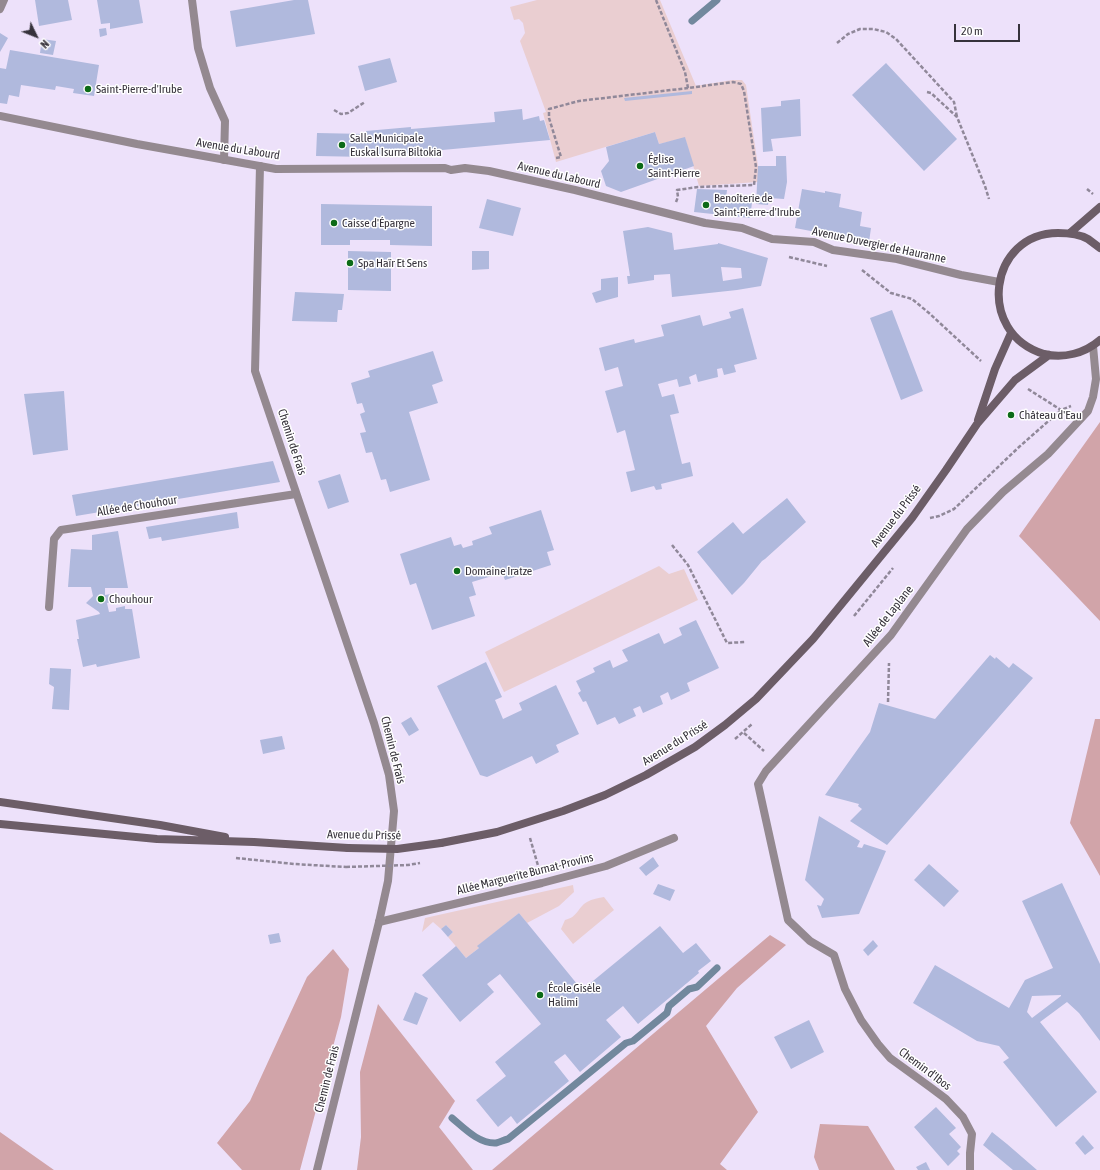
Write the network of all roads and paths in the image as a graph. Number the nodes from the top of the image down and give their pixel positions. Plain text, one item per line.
1 (4, 0) edge
2 (192, 0) edge
3 (656, 0) edge
4 (0, 9) edge
5 (837, 43) dead end
6 (688, 88) junction
7 (927, 92) dead end
8 (365, 102) dead end
9 (334, 110) dead end
10 (0, 116) edge
11 (957, 118) junction
12 (556, 158) dead end
13 (224, 160) junction
14 (260, 166) junction
15 (678, 197) dead end
16 (988, 199) dead end
17 (1100, 207) edge
18 (755, 232) joint
19 (1070, 233) junction
20 (1100, 248) edge
21 (785, 255) dead end
22 (830, 266) dead end
23 (862, 270) dead end
24 (999, 282) junction
25 (1011, 333) junction
26 (1100, 340) edge
27 (1093, 346) junction
28 (1048, 355) junction
29 (981, 360) dead end
30 (1022, 385) dead end
31 (1093, 397) junction
32 (1061, 410) junction
33 (977, 424) junction
34 (296, 494) junction
35 (939, 516) dead end
36 (672, 545) dead end
37 (49, 607) dead end
38 (745, 642) dead end
39 (889, 663) dead end
40 (888, 702) dead end
41 (744, 733) dead end
42 (751, 738) dead end
43 (0, 802) edge
44 (0, 824) edge
45 (530, 838) dead end
46 (674, 838) dead end
47 (254, 842) junction
48 (542, 883) junction
49 (788, 920) joint
50 (379, 922) junction
51 (317, 1170) edge
52 (970, 1170) edge

1 - 4 street
2 - 13 street
3 - 6 path
5 - 11 path
6 - 12 path
6 - 15 path
7 - 11 path
8 - 9 path
10 - 13 street, Avenue du Labourd
11 - 16 path
13 - 14 street, Avenue du Labourd
14 - 18 street, Avenue du Labourd
14 - 34 street, Chemin de Frais
17 - 19 main road
18 - 24 street, Avenue Duvergier de Hauranne
19 - 20 main road
19 - 24 main road
21 - 22 path
23 - 29 path
24 - 25 main road
25 - 28 main road
25 - 33 main road, Avenue du Prissé
26 - 27 main road
27 - 28 main road
27 - 31 street, Allée de Laplane
28 - 33 main road, Avenue du Prissé
30 - 32 path
31 - 32 path
31 - 49 street, Allée de Laplane
32 - 35 path
33 - 47 main road, Avenue du Prissé, bridge
34 - 37 street, Allée de Chouhour
34 - 50 street, Chemin de Frais
36 - 38 path
39 - 40 path
41 - 42 path
43 - 47 main road, Avenue du Prissé
44 - 47 main road, Avenue du Prissé
45 - 48 path
46 - 48 street, Allée Marguerite Burnat-Provins
48 - 50 street, Allée Marguerite Burnat-Provins
49 - 52 street, Chemin d'Ibos
50 - 51 street, Chemin de Frais

